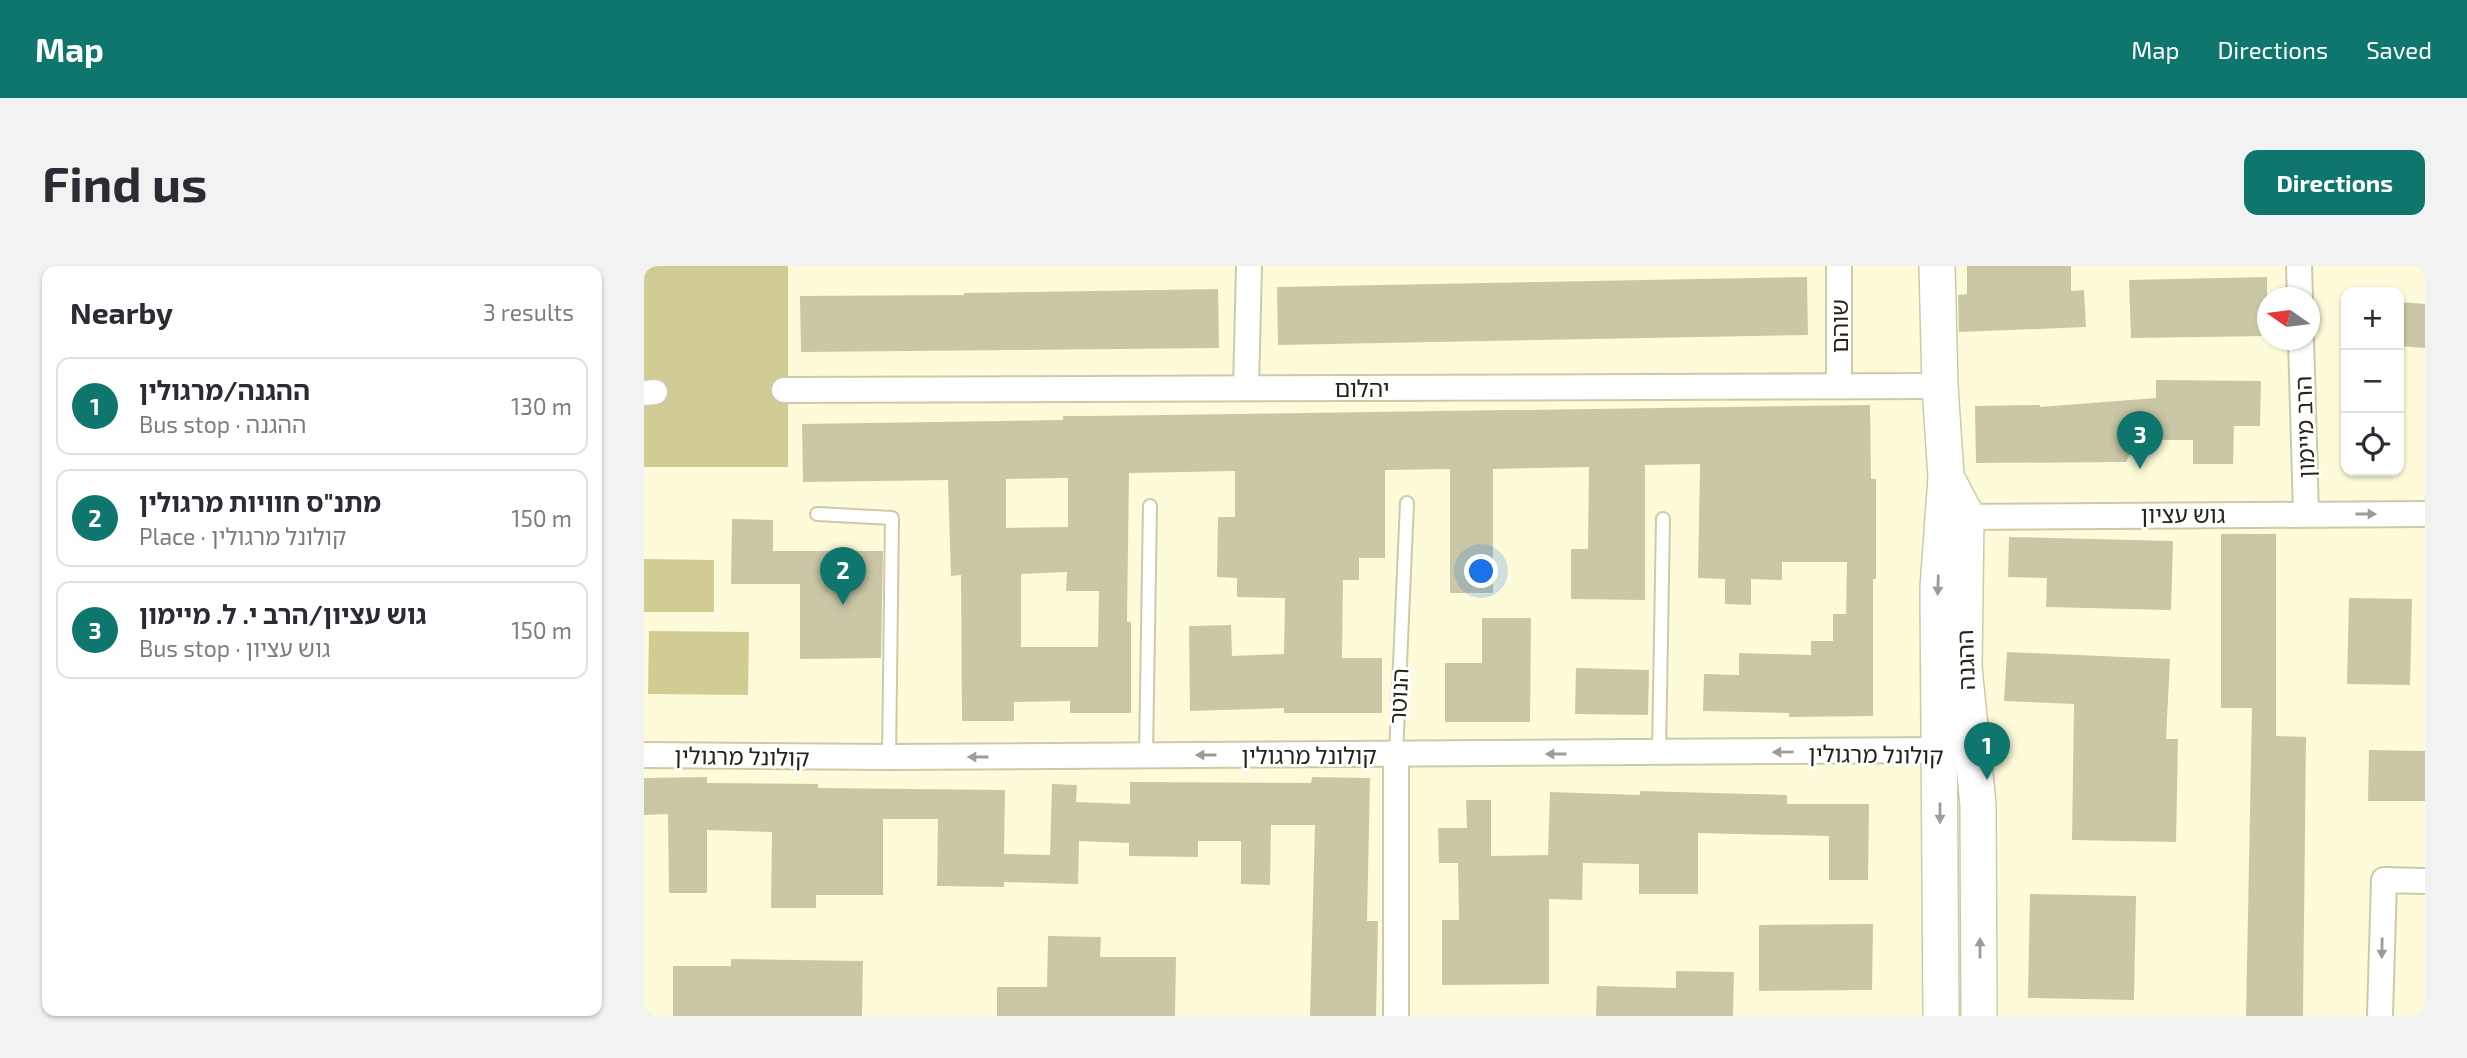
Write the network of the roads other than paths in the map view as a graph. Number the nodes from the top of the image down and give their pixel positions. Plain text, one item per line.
1 (1249, 266) edge
2 (1839, 266) edge
3 (1937, 266) edge
4 (2299, 266) edge
5 (2300, 287) edge
6 (2301, 350) edge
7 (1839, 386) junction
8 (1940, 386) junction
9 (1246, 388) junction
10 (784, 390) dead end
11 (1407, 503) dead end
12 (1150, 506) dead end
13 (817, 514) dead end
14 (2306, 514) junction
15 (2425, 514) edge
16 (1954, 516) junction
17 (1663, 519) dead end
18 (1939, 750) junction
19 (1658, 753) junction
20 (644, 755) edge
21 (1146, 755) junction
22 (1396, 755) junction
23 (889, 757) junction
24 (1972, 762) junction
25 (2425, 881) edge
26 (1396, 1016) edge
27 (1941, 1016) edge
28 (1979, 1016) edge
29 (2380, 1016) edge

1 - 9 street
2 - 7 street, שוהם
3 - 8 street, ההגנה
4 - 5 street
6 - 14 street, הרב מיימון
7 - 8 street, יהלום
7 - 9 street, יהלום
8 - 16 street, ההגנה
9 - 10 street, יהלום
11 - 22 lane, הנוטר
12 - 21 lane
13 - 23 lane
14 -> 15 street, גוש עציון
14 - 16 street, גוש עציון
16 -> 18 street, ההגנה
16 - 24 street, ההגנה
17 - 19 lane
18 -> 19 street, קולונל מרגולין
18 - 24 street, קולונל מרגולין
18 -> 27 street, ההגנה
19 -> 22 street, קולונל מרגולין
20 - 23 street, קולונל מרגולין
22 -> 21 street, קולונל מרגולין
21 -> 23 street, קולונל מרגולין
22 - 26 street, הנוטר
28 -> 24 street, ההגנה
25 -> 29 street

